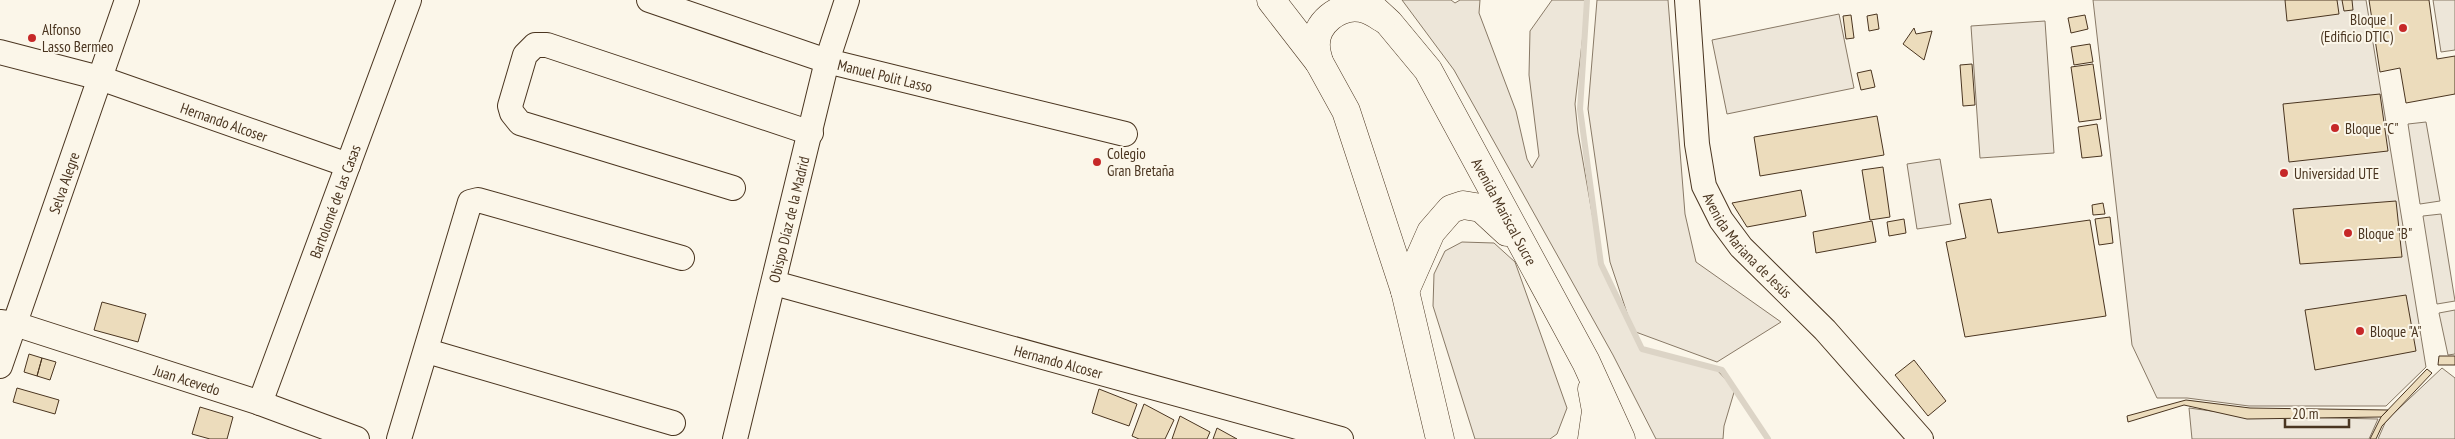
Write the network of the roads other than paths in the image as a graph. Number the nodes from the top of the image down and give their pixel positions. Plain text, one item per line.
1 (127, 0) edge
2 (409, 0) edge
3 (649, 0) edge
4 (847, 0) edge
5 (1271, 0) edge
6 (1364, 0) edge
7 (1687, 0) edge
8 (1389, 23) junction
9 (0, 52) edge
10 (827, 61) junction
11 (1319, 62) junction
12 (100, 78) junction
13 (811, 133) junction
14 (1125, 134) dead end
15 (348, 165) junction
16 (733, 188) dead end
17 (1525, 249) junction
18 (682, 258) dead end
19 (774, 283) junction
20 (1405, 291) junction
21 (7, 323) edge
22 (427, 352) junction
23 (1586, 362) junction
24 (0, 366) edge
25 (260, 403) junction
26 (673, 422) dead end
27 (1621, 435) edge
28 (1439, 437) edge
29 (357, 439) edge
30 (399, 439) edge
31 (735, 439) edge
32 (1342, 439) edge
33 (1592, 439) edge
34 (1921, 439) edge

1 - 12 street, Selva Alegre
2 - 15 street, Bartolomé de las Casas
3 - 10 street, Manuel Polit Lasso
4 - 10 street, Obispo Díaz de la Madrid
5 - 11 main road
6 - 8 main road, Avenida Mariscal Sucre
7 - 34 street, Avenida Mariana de Jesús
8 - 11 main road
8 - 17 main road, Avenida Mariscal Sucre
9 - 12 street, Hernando Alcoser
10 - 13 street, Obispo Díaz de la Madrid
10 - 14 street, Manuel Polit Lasso
11 - 20 main road
12 - 15 street, Hernando Alcoser
12 - 21 street, Selva Alegre
13 - 16 street
13 - 19 street, Obispo Díaz de la Madrid
15 - 25 street, Bartolomé de las Casas
17 - 20 main road
17 - 23 main road, Avenida Mariscal Sucre
18 - 22 street
19 - 31 street, Obispo Díaz de la Madrid
19 - 32 street, Hernando Alcoser
20 - 28 main road
21 - 24 street, Selva Alegre
21 - 25 street, Juan Acevedo
22 - 26 street
22 - 30 street
23 - 27 main road, Avenida Mariscal Sucre
23 - 33 main road
25 - 29 street, Juan Acevedo

